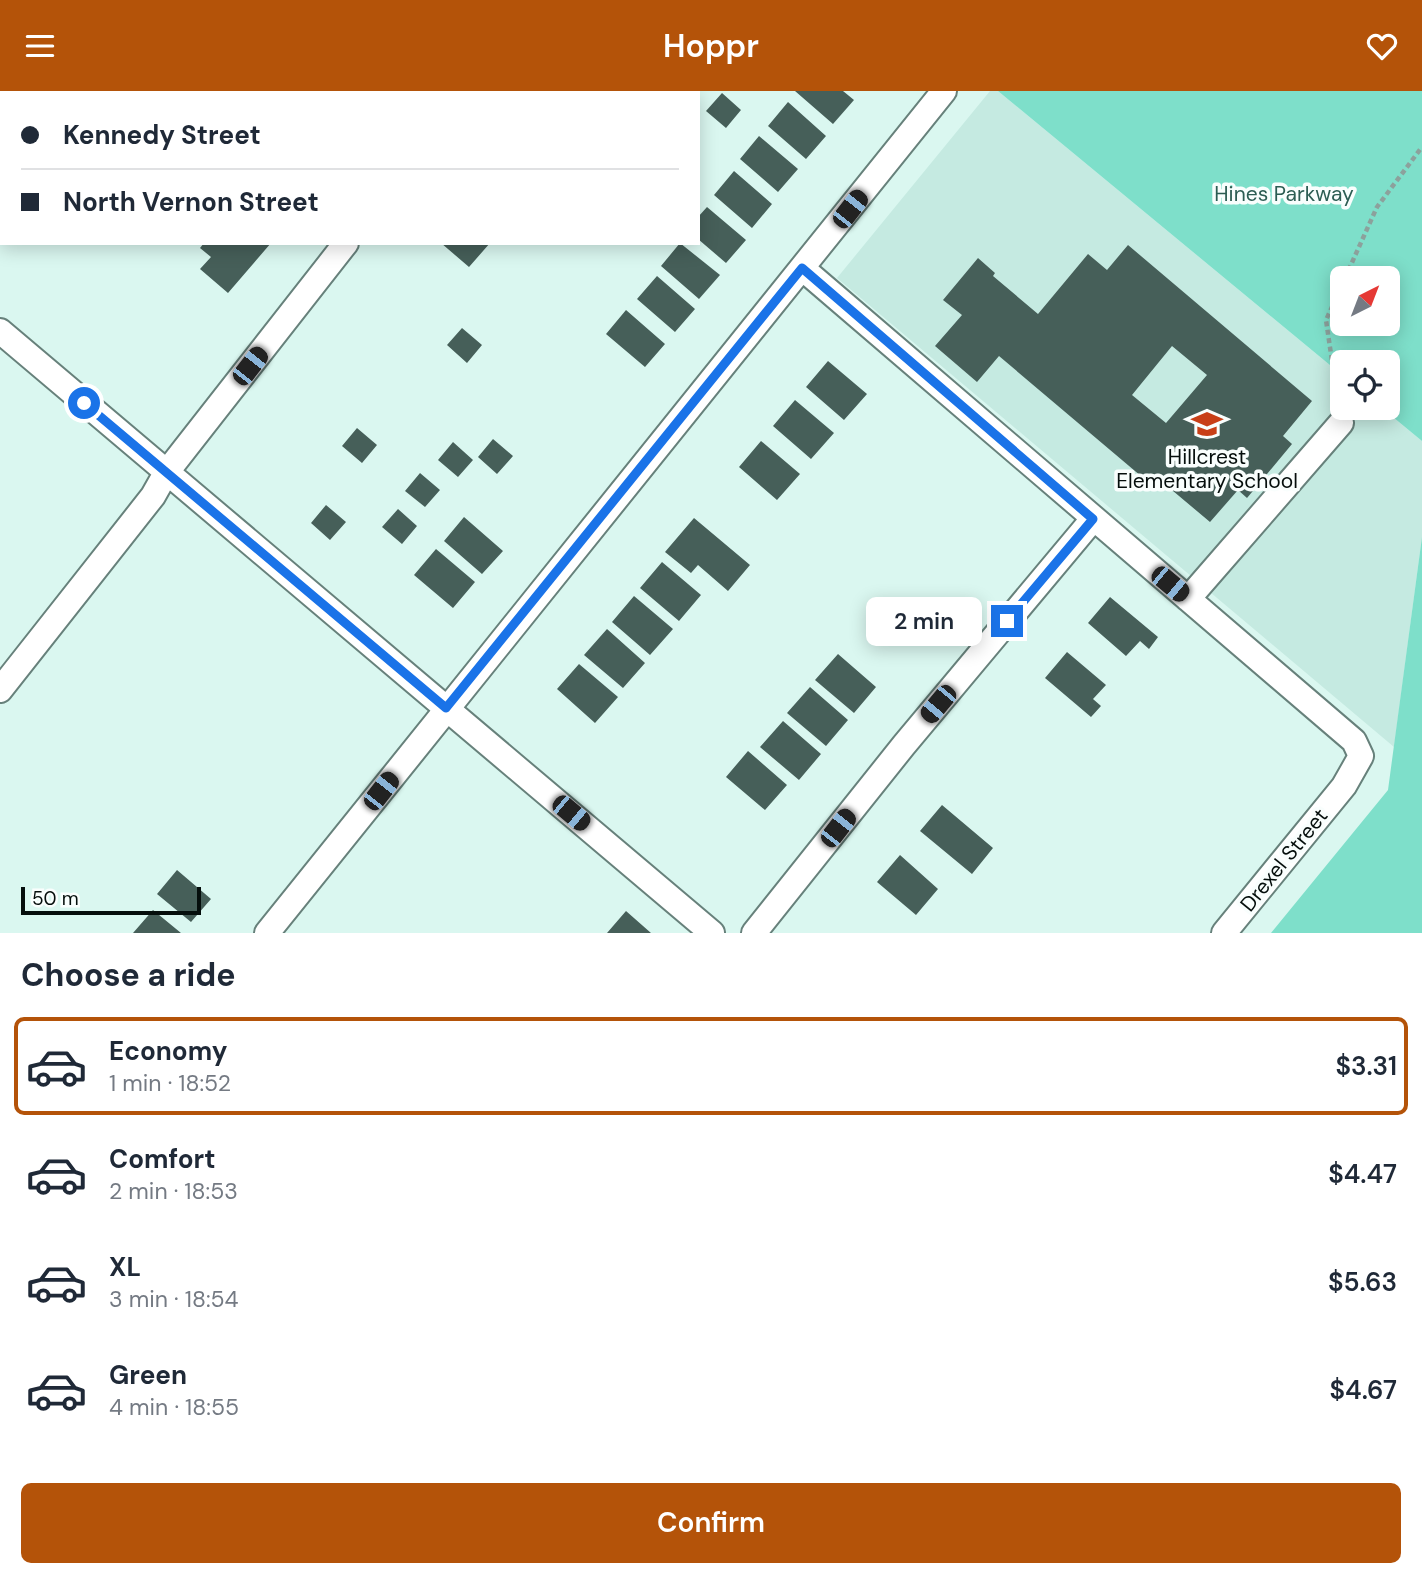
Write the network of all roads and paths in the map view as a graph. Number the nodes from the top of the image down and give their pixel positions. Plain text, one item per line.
1 (944, 91) edge
2 (1422, 147) edge
3 (344, 245) edge
4 (1350, 266) edge
5 (802, 268) junction
6 (1330, 311) edge
7 (0, 331) edge
8 (1341, 423) joint
9 (166, 473) junction
10 (1093, 519) junction
11 (1188, 600) junction
12 (0, 691) edge
13 (446, 708) junction
14 (267, 933) edge
15 (712, 933) edge
16 (754, 933) edge
17 (1224, 933) edge

1 - 5 street
2 - 4 path
3 - 9 street
5 - 10 street
5 - 13 street
6 - 8 path
7 - 9 street
8 - 11 street
9 - 12 street
9 - 13 street
10 - 11 street
10 - 16 street
11 - 17 street, Drexel Street
13 - 14 street
13 - 15 street

